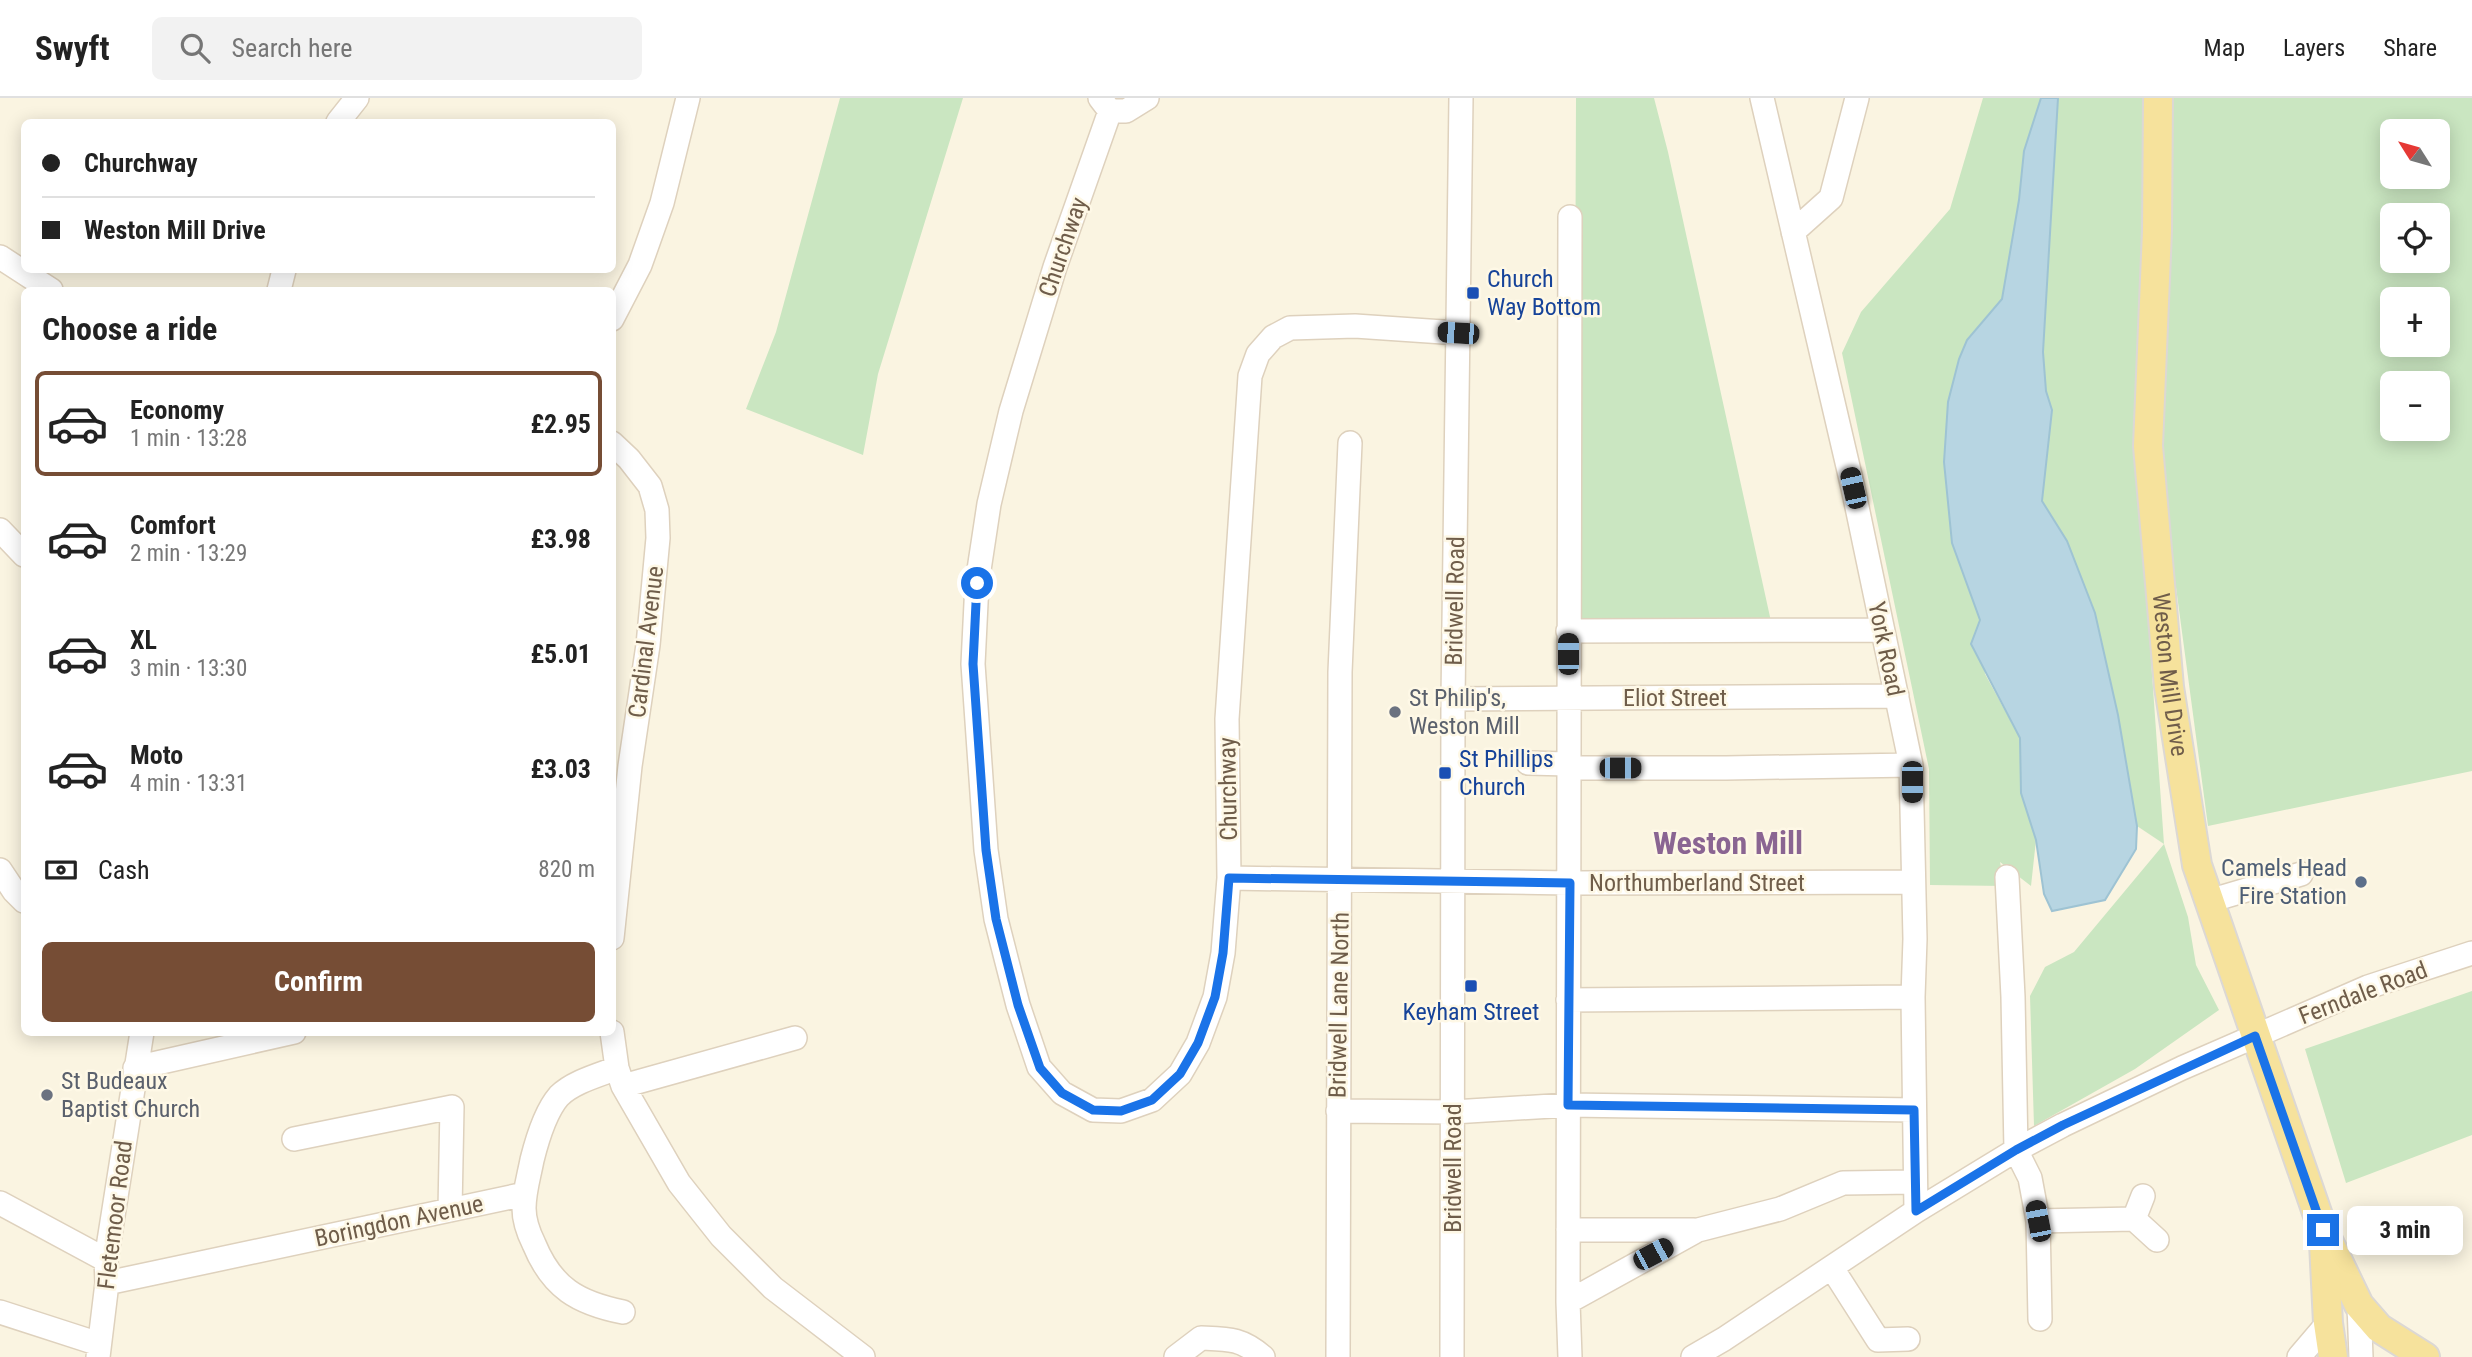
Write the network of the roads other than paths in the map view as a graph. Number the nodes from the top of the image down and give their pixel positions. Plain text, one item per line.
1 (357, 98) edge
2 (688, 98) edge
3 (1147, 98) edge
4 (1461, 98) edge
5 (1762, 98) edge
6 (1857, 98) edge
7 (2158, 98) edge
8 (1105, 104) edge
9 (340, 119) edge
10 (1570, 216) dead end
11 (1793, 232) junction
12 (0, 257) edge
13 (21, 271) edge
14 (25, 273) edge
15 (46, 287) edge
16 (616, 311) edge
17 (1458, 333) junction
18 (1350, 443) dead end
19 (616, 447) edge
20 (0, 530) edge
21 (21, 552) edge
22 (1881, 630) junction
23 (1568, 631) junction
24 (1897, 696) junction
25 (1453, 699) junction
26 (1568, 699) junction
27 (1528, 763) dead end
28 (1911, 765) junction
29 (1568, 766) junction
30 (0, 870) edge
31 (2301, 874) dead end
32 (2007, 877) dead end
33 (1229, 878) junction
34 (1340, 880) junction
35 (1452, 881) junction
36 (1913, 882) junction
37 (1570, 883) junction
38 (21, 898) edge
39 (616, 900) edge
40 (2209, 901) junction
41 (2472, 953) edge
42 (1913, 997) junction
43 (1568, 1000) junction
44 (141, 1036) edge
45 (276, 1036) edge
46 (613, 1036) edge
47 (2255, 1036) junction
48 (795, 1038) dead end
49 (135, 1068) junction
50 (620, 1077) junction
51 (1568, 1105) junction
52 (1914, 1110) junction
53 (1338, 1111) junction
54 (1453, 1112) junction
55 (294, 1139) dead end
56 (2016, 1150) junction
57 (1914, 1182) junction
58 (525, 1194) junction
59 (2143, 1196) dead end
60 (0, 1203) edge
61 (450, 1210) junction
62 (1916, 1211) junction
63 (2134, 1219) junction
64 (2038, 1221) junction
65 (1568, 1230) junction
66 (1698, 1230) junction
67 (2323, 1230) junction
68 (2157, 1240) dead end
69 (106, 1260) junction
70 (1832, 1268) junction
71 (107, 1283) junction
72 (1568, 1302) junction
73 (2359, 1305) junction
74 (0, 1312) edge
75 (622, 1312) dead end
76 (2040, 1319) dead end
77 (2328, 1323) junction
78 (1908, 1339) dead end
79 (99, 1350) edge
80 (2332, 1354) edge
81 (863, 1357) edge
82 (1176, 1357) edge
83 (1263, 1357) edge
84 (1338, 1357) edge
85 (1452, 1357) edge
86 (1570, 1357) edge
87 (1693, 1357) edge
88 (2300, 1357) edge
89 (2361, 1357) edge
90 (2425, 1357) edge

1 - 9 street
2 - 16 street
3 - 8 street, Churchway
4 - 17 street, Bridwell Road
5 - 11 street, York Road
6 - 11 street
7 - 40 main road, Weston Mill Drive
8 - 33 street, Churchway
10 - 23 street
11 - 22 street, York Road
12 - 13 street
14 - 15 street
17 - 25 street, Bridwell Road
17 - 33 street, Churchway
18 - 34 street, Bridwell Lane North
19 - 39 street, Cardinal Avenue
20 - 21 street
22 - 23 street
22 - 24 street, York Road
23 - 26 street
24 - 26 street, Eliot Street
24 - 28 street, York Road
25 - 26 street, Eliot Street
25 - 35 street, Bridwell Road
26 - 29 street
27 - 29 street
28 - 29 street
28 - 36 street, York Road
29 - 37 street
30 - 38 street
31 - 40 street
32 - 56 street
33 - 34 street, Northumberland Street
34 - 35 street, Northumberland Street
34 - 53 street, Bridwell Lane North
35 - 37 street, Northumberland Street
35 - 54 street, Bridwell Road
36 - 37 street, Northumberland Street
36 - 42 street, York Road
37 - 43 street
40 - 47 main road, Weston Mill Drive
41 - 47 street, Ferndale Road
42 - 43 street
42 - 52 street, York Road
43 - 51 street
44 - 49 street, Fletemoor Road
45 - 49 street
46 - 50 street
47 - 56 street, Ferndale Road
47 - 67 main road, Weston Mill Drive
48 - 50 street
49 - 69 street, Fletemoor Road
50 - 58 street
50 - 81 street
51 - 52 street
51 - 54 street
51 - 65 street
52 - 57 street, York Road
53 - 54 street
53 - 84 street, Bridwell Lane North
54 - 85 street, Bridwell Road
55 - 61 street
56 - 62 street, Ferndale Road
56 - 64 street
57 - 62 street, York Road
57 - 66 street
58 - 61 street, Boringdon Avenue
58 - 75 street
59 - 63 street
60 - 69 street
61 - 71 street, Boringdon Avenue
62 - 70 street, Ferndale Road
63 - 64 street
63 - 68 street
64 - 76 street
65 - 66 street
65 - 72 street
66 - 72 street
67 - 73 main road, Weston Mill Drive
67 - 77 main road, Weston Mill Drive
69 - 71 street, Fletemoor Road
70 - 78 street
70 - 87 street, Ferndale Road
71 - 79 street, Fletemoor Road
72 - 86 street
73 - 89 street
73 - 90 main road, Weston Mill Drive
74 - 79 street
77 - 80 main road, Weston Mill Drive
77 - 88 street
82 - 83 street

